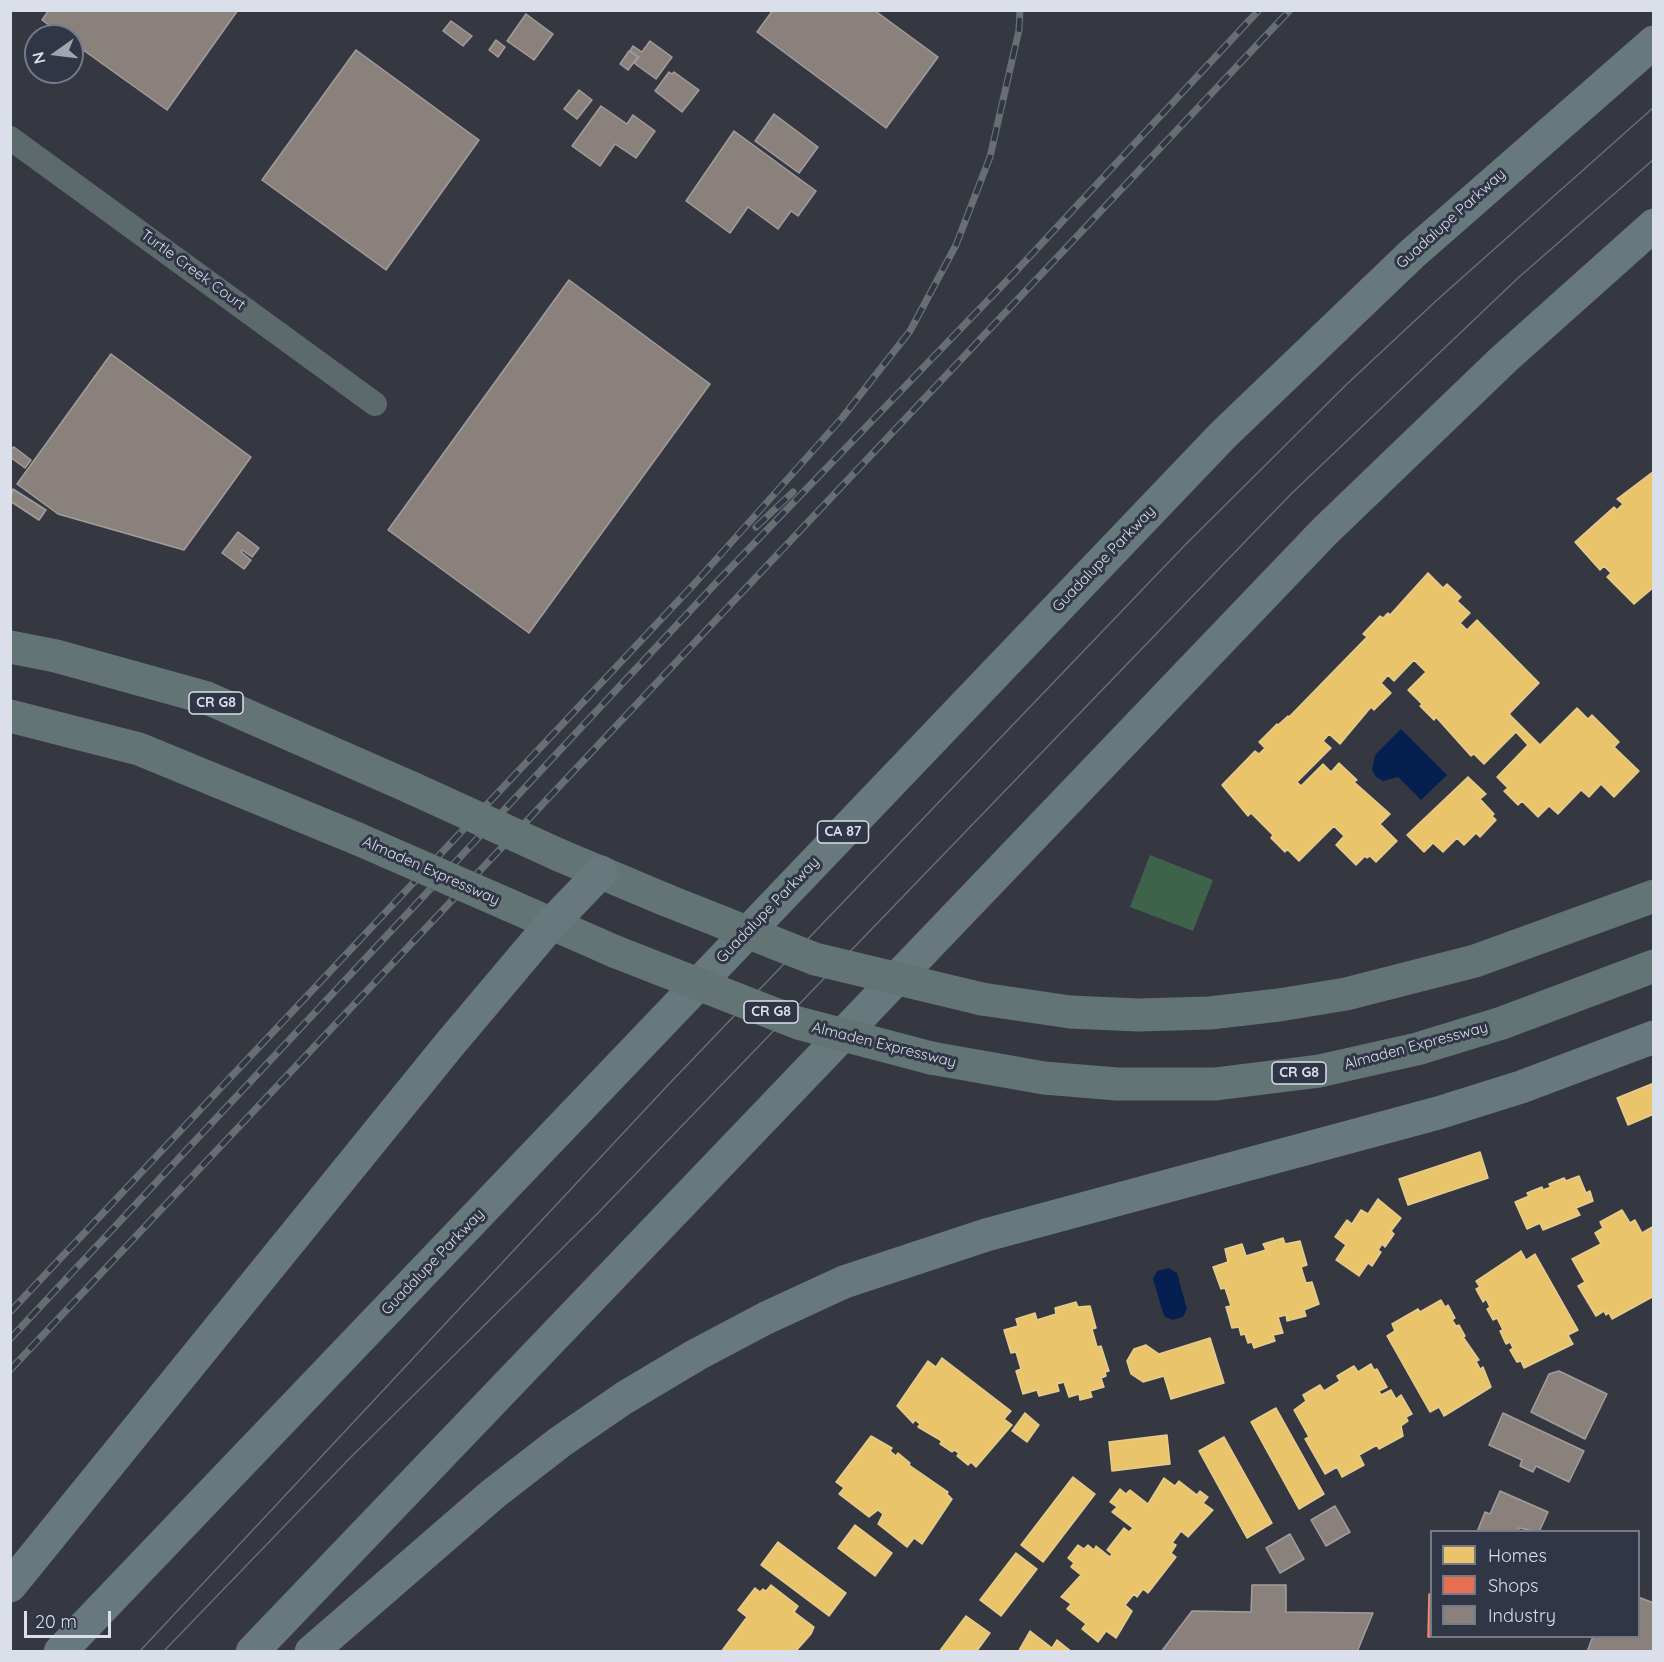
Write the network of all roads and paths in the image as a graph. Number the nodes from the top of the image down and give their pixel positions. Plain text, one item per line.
1 (1653, 42) edge
2 (10, 138) edge
3 (1653, 225) edge
4 (375, 404) dead end
5 (10, 647) edge
6 (10, 716) edge
7 (601, 872) junction
8 (1653, 896) edge
9 (550, 925) junction
10 (1653, 966) edge
11 (1653, 1037) edge
12 (10, 1586) edge
13 (60, 1652) edge
14 (252, 1652) edge
15 (311, 1652) edge

1 - 13 highway, Guadalupe Parkway / CA 87
2 - 4 street, Turtle Creek Court
3 - 14 highway
5 - 7 main road, CR G8, bridge
6 - 9 main road, Almaden Expressway / CR G8, bridge
7 - 8 main road, CR G8, bridge
7 - 9 highway
9 - 10 main road, Almaden Expressway / CR G8, bridge
9 - 12 highway
11 - 15 highway

